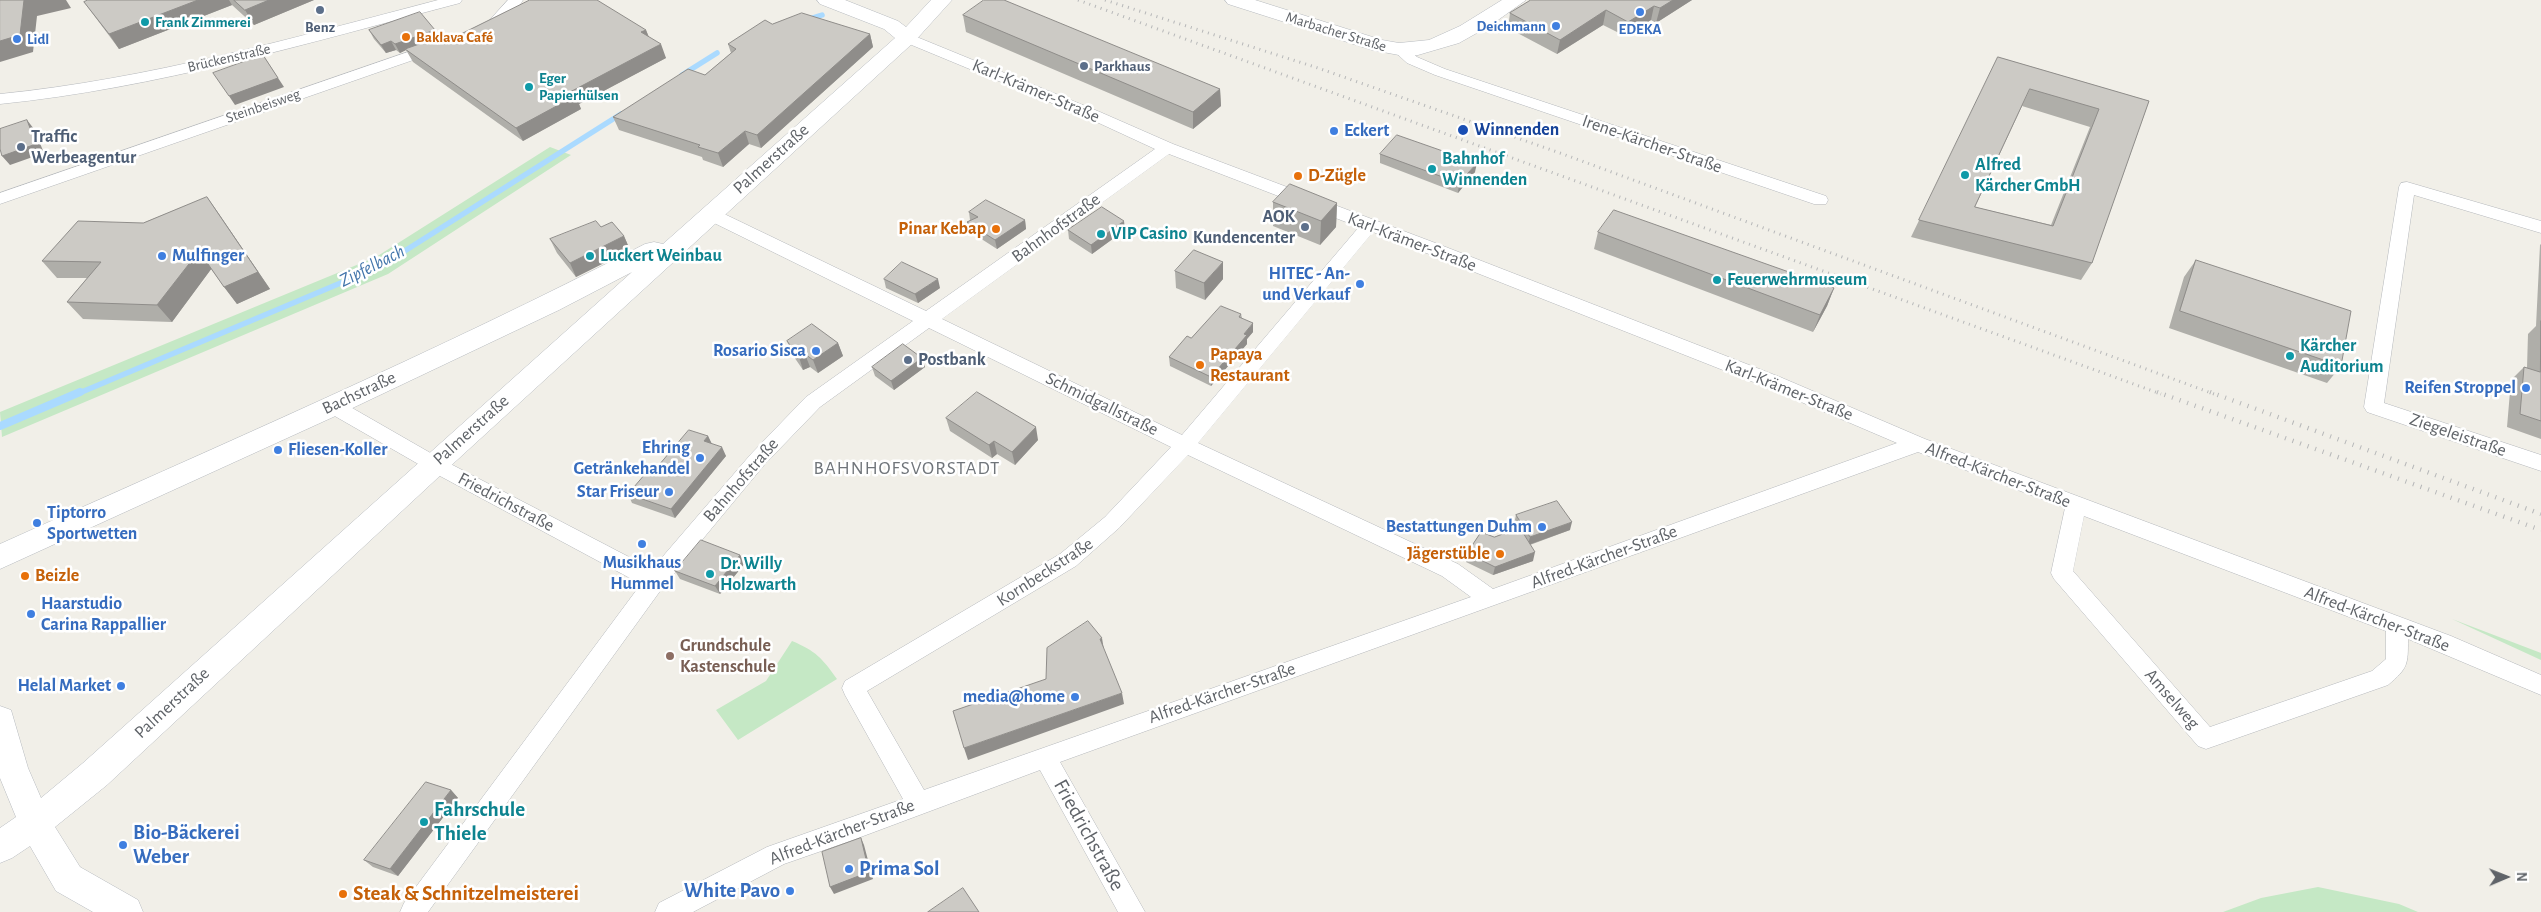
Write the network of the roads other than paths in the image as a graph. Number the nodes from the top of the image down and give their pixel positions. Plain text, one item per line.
1 (455, 0) edge
2 (516, 0) edge
3 (827, 0) edge
4 (942, 0) edge
5 (1235, 0) edge
6 (1516, 0) edge
7 (464, 37) edge
8 (907, 38) junction
9 (447, 43) edge
10 (1402, 51) junction
11 (0, 99) edge
12 (1167, 148) junction
13 (0, 198) edge
14 (1820, 200) dead end
15 (710, 214) junction
16 (1369, 226) junction
17 (2541, 227) edge
18 (928, 321) junction
19 (333, 406) junction
20 (1918, 444) junction
21 (1185, 445) junction
22 (2541, 462) edge
23 (434, 464) junction
24 (2076, 506) junction
25 (0, 557) edge
26 (655, 581) junction
27 (1490, 599) junction
28 (2397, 626) junction
29 (2541, 685) edge
30 (0, 720) edge
31 (1046, 757) junction
32 (919, 804) junction
33 (35, 823) junction
34 (0, 847) edge
35 (126, 912) edge
36 (413, 912) edge
37 (668, 912) edge
38 (1132, 912) edge

1 - 11 street, Brückenstraße
2 - 7 street
3 - 8 street
4 - 8 street
5 - 10 street, Marbacher Straße
6 - 10 street, Marbacher Straße
8 - 12 street, Karl-Krämer-Straße
8 - 15 street, Palmerstraße
9 - 13 street, Steinbeisweg
10 - 14 street, Irene-Kärcher-Straße
12 - 16 street, Karl-Krämer-Straße
12 - 18 street, Bahnhofstraße
15 - 18 street, Schmidgallstraße
15 - 19 street, Bachstraße
15 - 23 street, Palmerstraße
16 - 20 street, Karl-Krämer-Straße
16 - 21 street, Kornbeckstraße
17 - 22 street, Ziegeleistraße
18 - 21 street, Schmidgallstraße
18 - 26 street, Bahnhofstraße
19 - 23 street, Friedrichstraße
19 - 25 street, Bachstraße
20 - 24 street, Alfred-Kärcher-Straße
20 - 27 street, Alfred-Kärcher-Straße
21 - 27 street, Schmidgallstraße
21 - 32 street, Kornbeckstraße
23 - 26 street, Friedrichstraße
23 - 33 street, Palmerstraße
24 - 28 street, Alfred-Kärcher-Straße
24 - 28 street, Amselweg
26 - 36 street, Bahnhofstraße
27 - 31 street, Alfred-Kärcher-Straße
28 - 29 street, Alfred-Kärcher-Straße
30 - 33 street
31 - 32 street, Alfred-Kärcher-Straße
31 - 38 street, Friedrichstraße
32 - 37 street, Alfred-Kärcher-Straße
33 - 34 street, Palmerstraße
33 - 35 street

